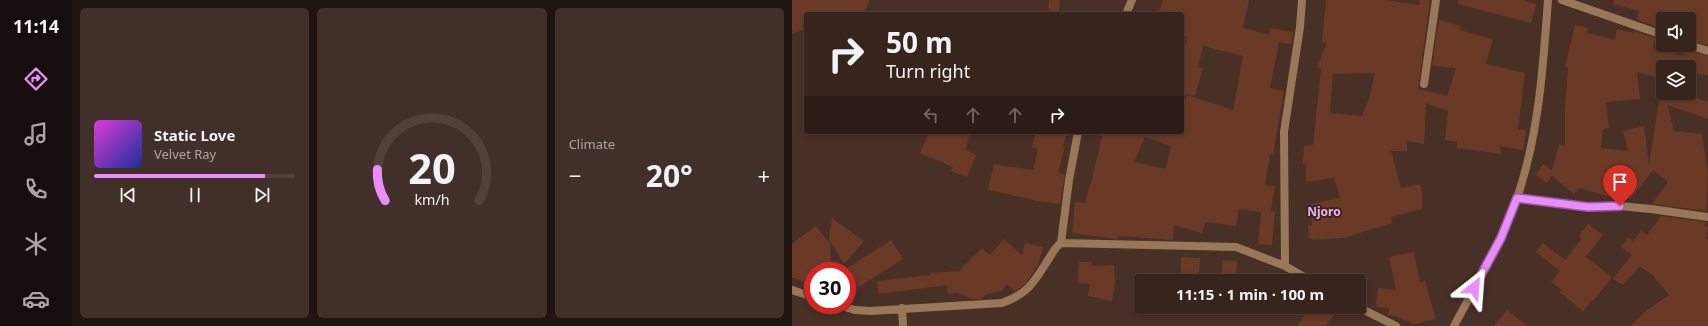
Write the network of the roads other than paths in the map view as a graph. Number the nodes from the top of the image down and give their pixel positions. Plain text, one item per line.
1 (1132, 0) edge
2 (1302, 0) edge
3 (1436, 0) edge
4 (1548, 0) edge
5 (1562, 0) edge
6 (1127, 12) edge
7 (1656, 33) edge
8 (1696, 47) edge
9 (1708, 51) edge
10 (1424, 84) dead end
11 (1078, 134) edge
12 (1517, 198) junction
13 (1708, 217) edge
14 (1061, 243) junction
15 (1285, 266) junction
16 (1299, 274) edge
17 (792, 290) edge
18 (804, 294) edge
19 (902, 308) junction
20 (856, 310) edge
21 (1366, 311) edge
22 (903, 326) edge
23 (1396, 326) edge
24 (1454, 326) edge

1 - 6 street
2 - 15 street
3 - 10 street
4 - 12 street
5 - 7 street
8 - 9 street
11 - 14 street
12 - 13 street
12 - 24 street
14 - 15 street
14 - 19 street
15 - 16 street
17 - 18 street
19 - 20 street
19 - 22 street
21 - 23 street

